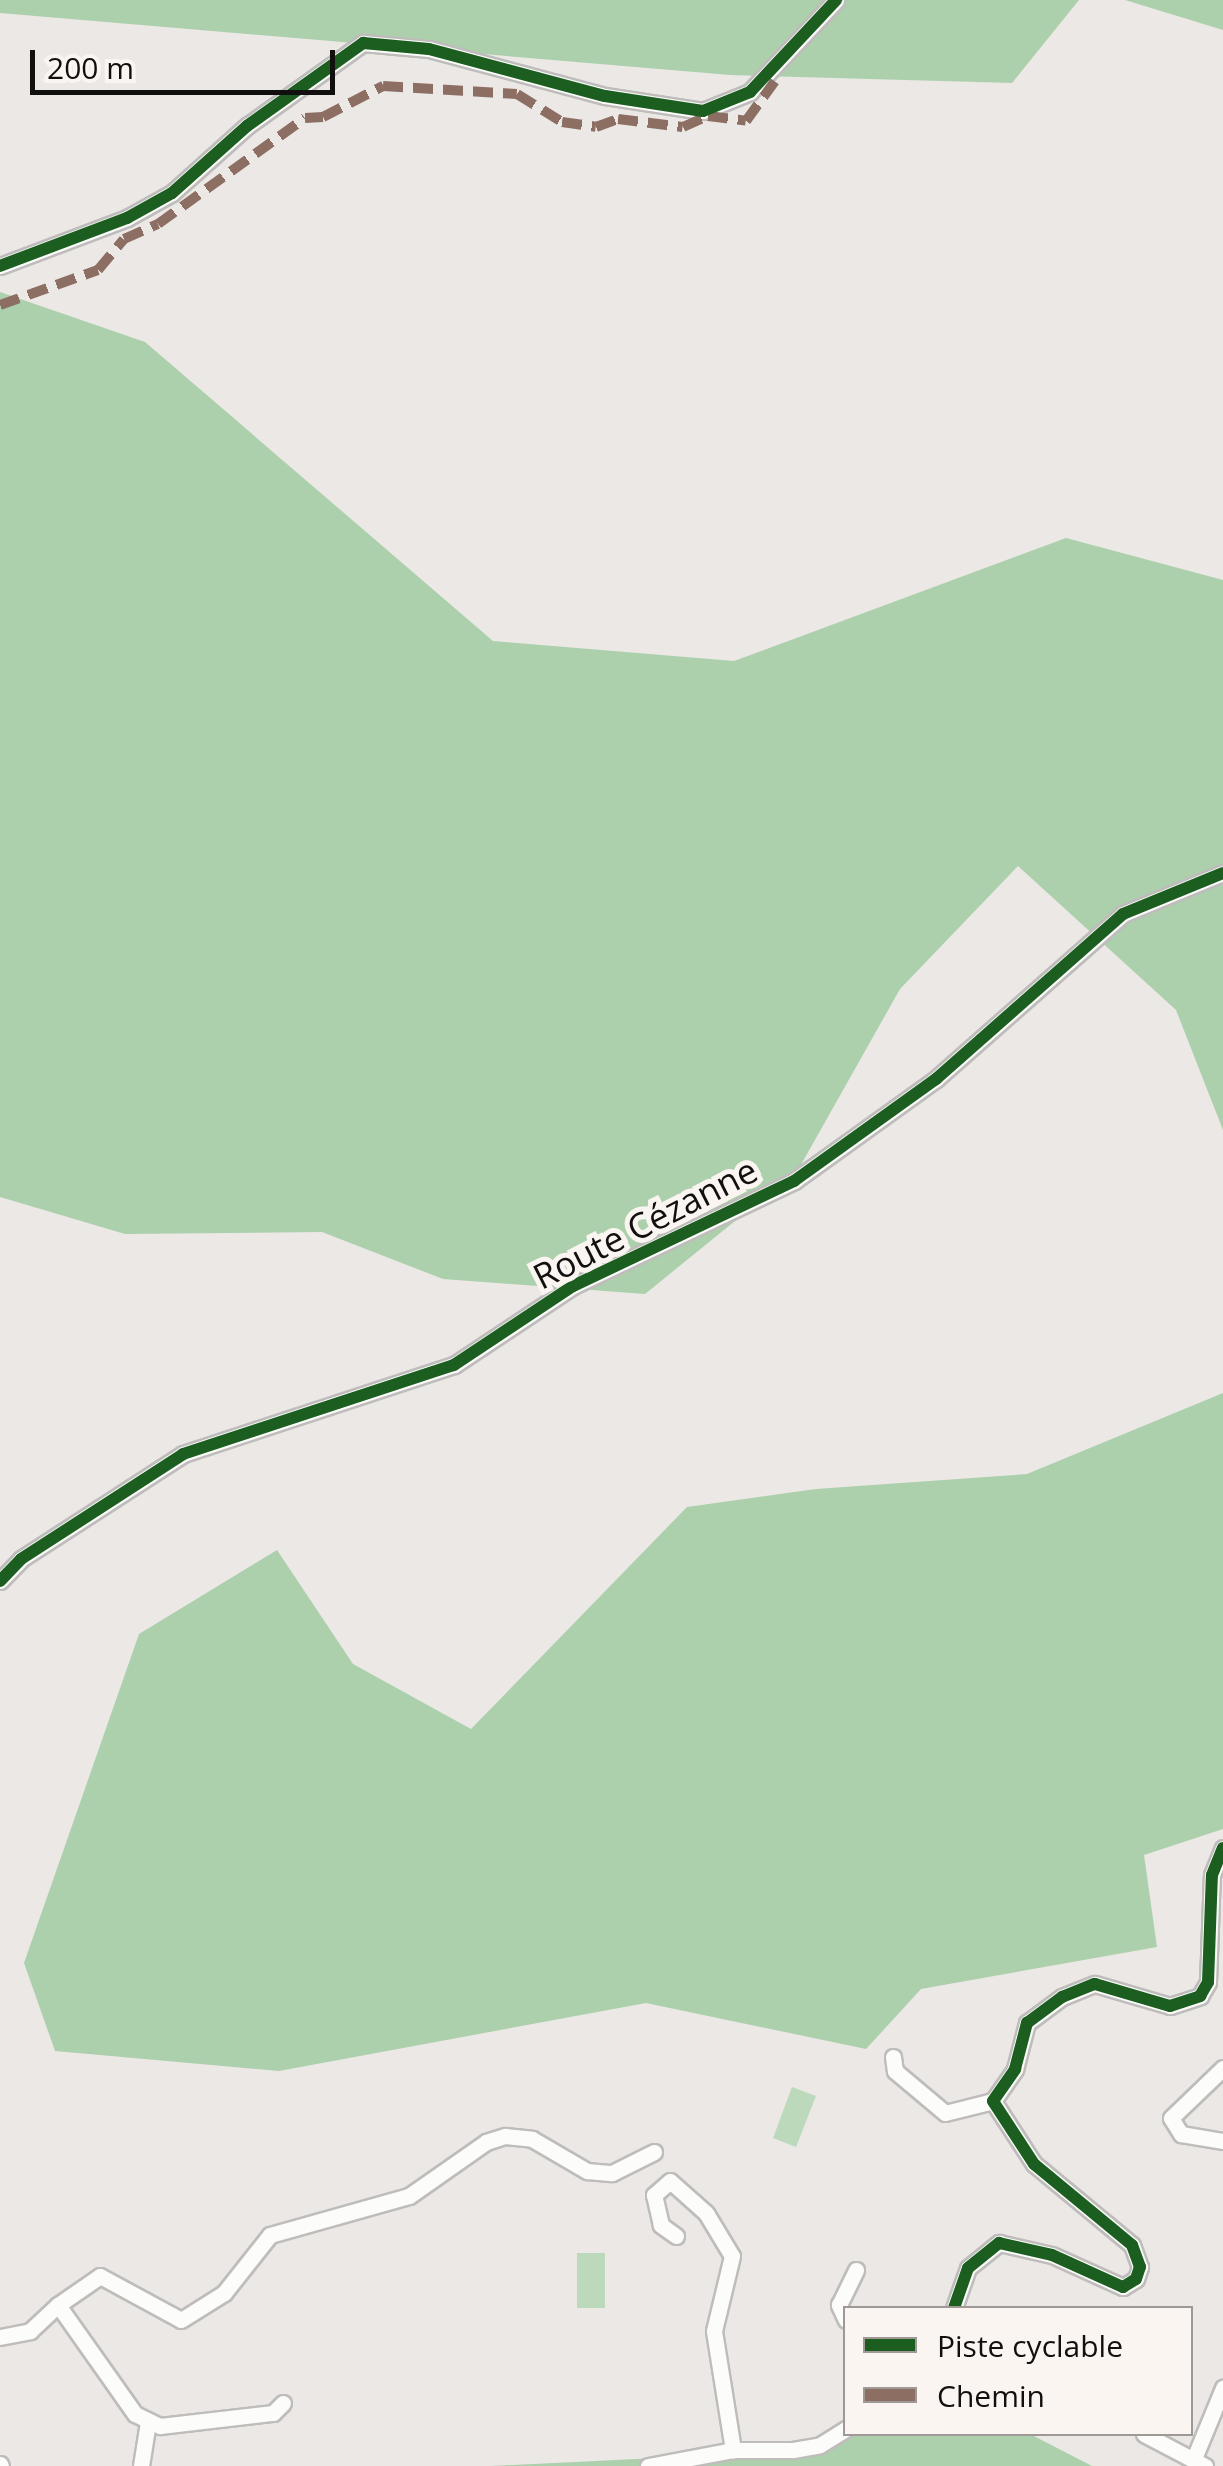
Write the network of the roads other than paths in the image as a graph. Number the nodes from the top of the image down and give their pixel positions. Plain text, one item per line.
1 (836, 0) edge
2 (0, 266) edge
3 (1223, 873) edge
4 (0, 1581) edge
5 (1223, 1848) edge
6 (894, 2057) dead end
7 (1223, 2068) edge
8 (993, 2102) junction
9 (1223, 2142) edge
10 (654, 2152) dead end
11 (676, 2236) dead end
12 (856, 2270) dead end
13 (58, 2305) junction
14 (955, 2306) edge
15 (843, 2314) edge
16 (0, 2337) edge
17 (1223, 2388) edge
18 (284, 2403) dead end
19 (148, 2422) junction
20 (843, 2430) edge
21 (1148, 2436) edge
22 (733, 2450) junction
23 (1200, 2461) edge
24 (141, 2466) edge
25 (648, 2466) edge

1 - 2 street
3 - 4 street, Route Cézanne
5 - 8 street
6 - 8 street
7 - 9 street
8 - 14 street
10 - 13 street
11 - 22 street
12 - 15 street
13 - 16 street
13 - 19 street
17 - 23 street
18 - 19 street
19 - 24 street
20 - 22 street
21 - 23 street
22 - 25 street

